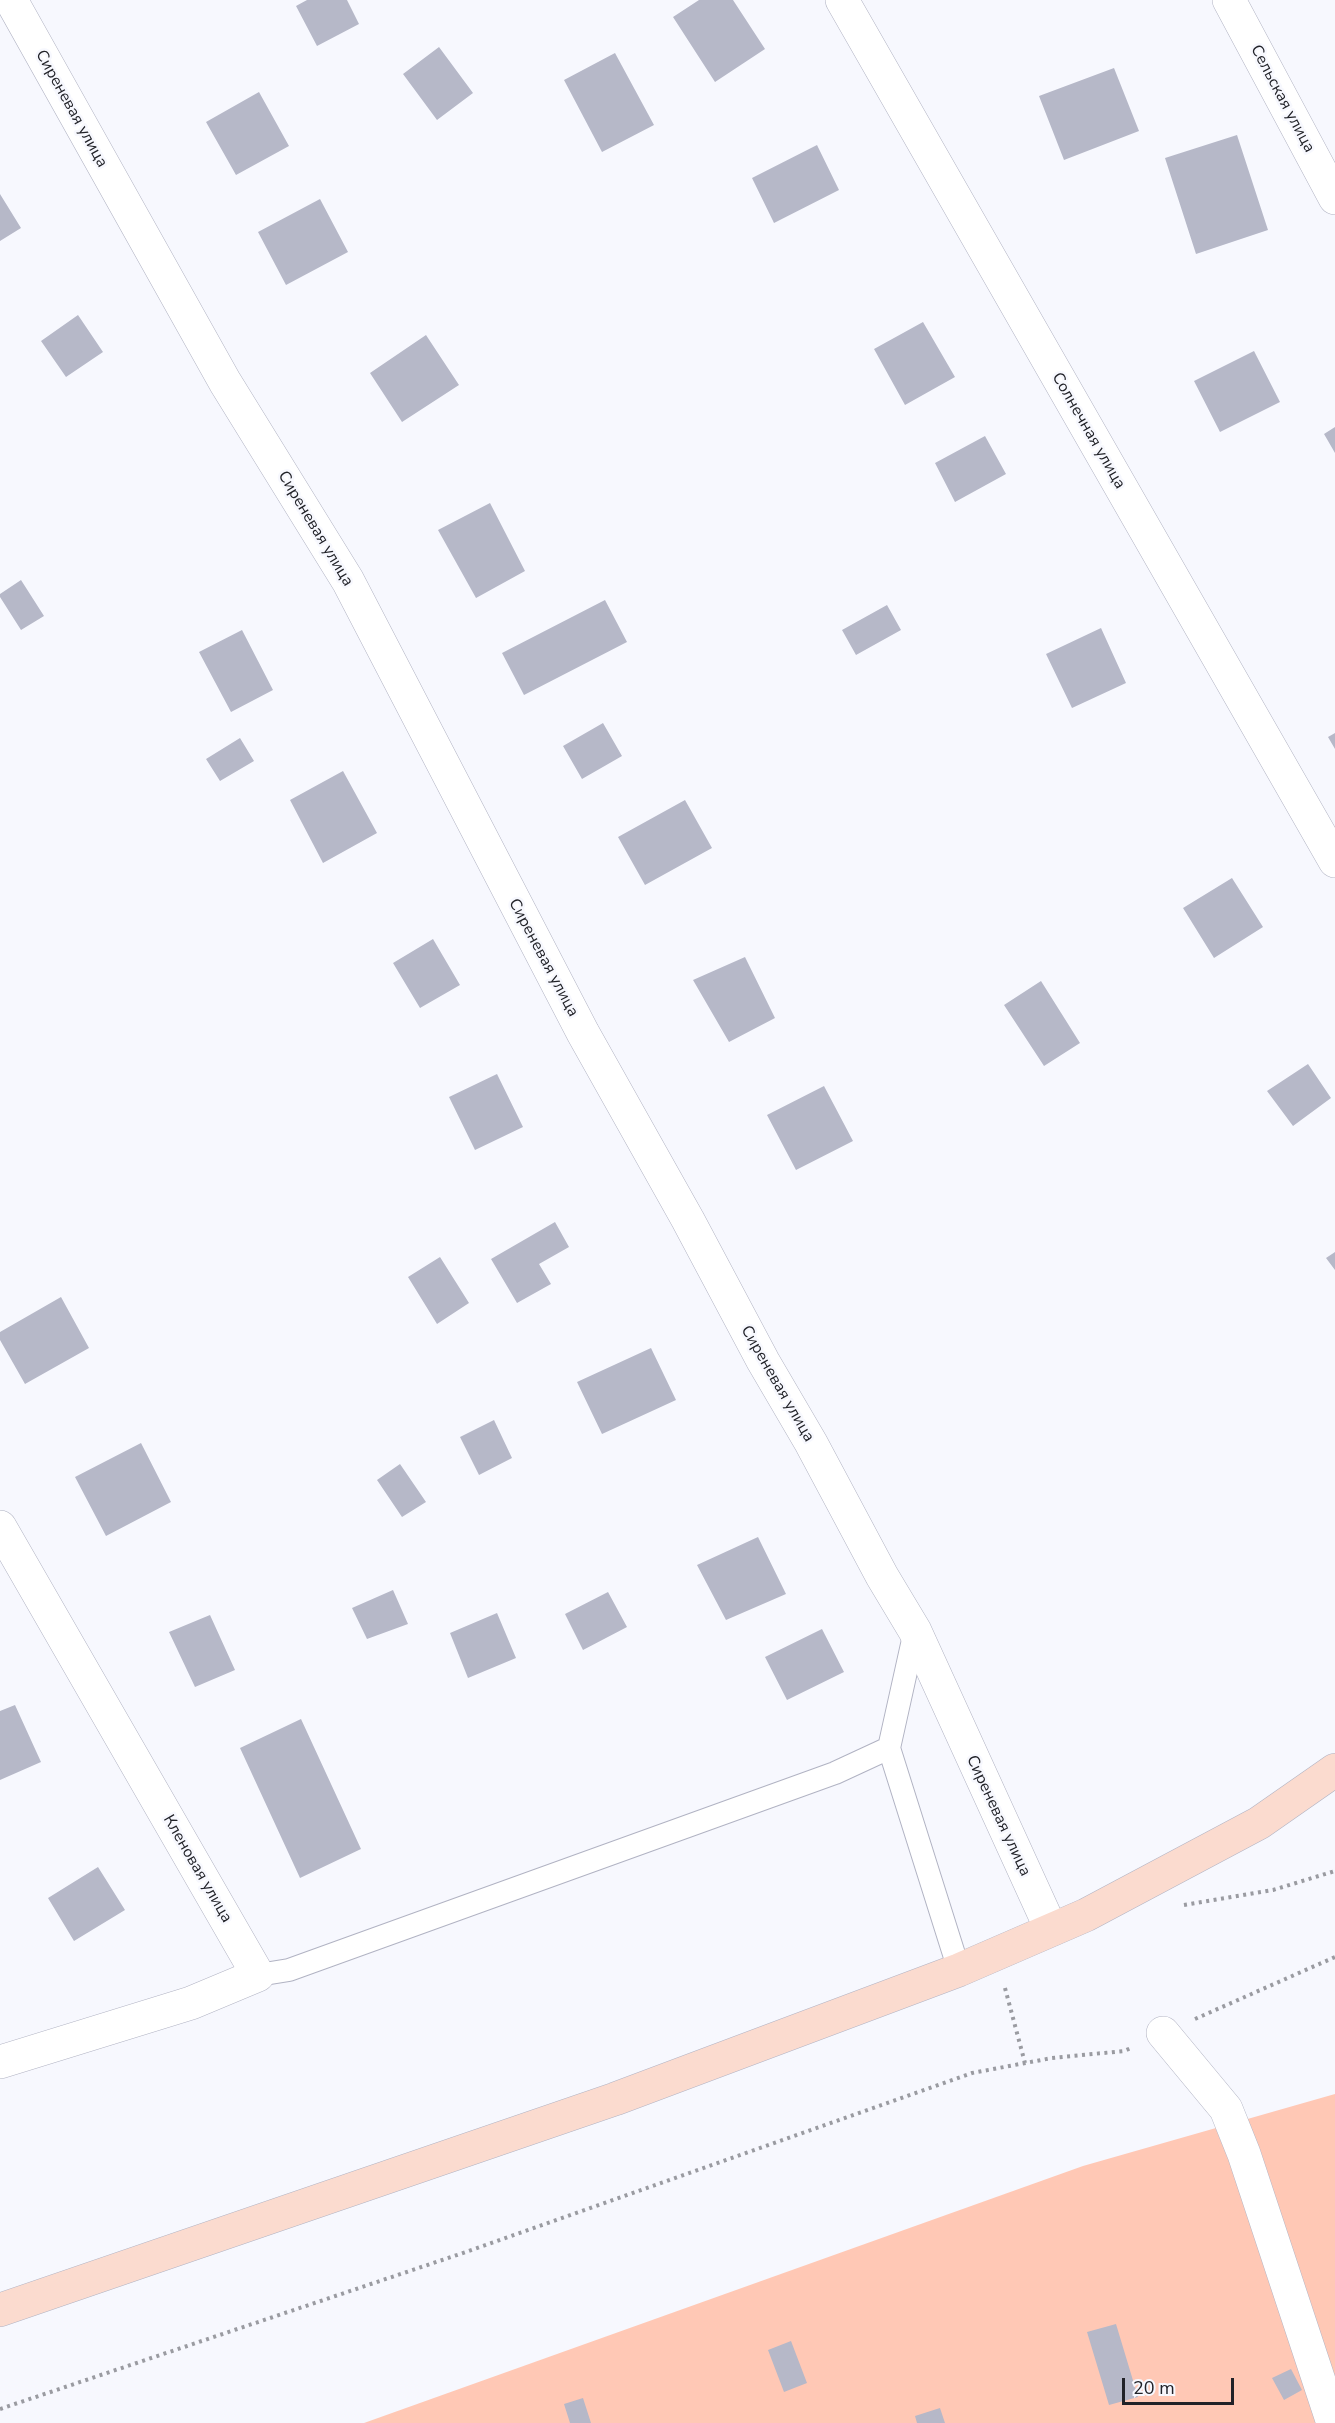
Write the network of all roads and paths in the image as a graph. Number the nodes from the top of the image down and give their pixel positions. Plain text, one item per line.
1 (11, 0) edge
2 (842, 0) edge
3 (1230, 0) edge
4 (1335, 198) edge
5 (1335, 861) edge
6 (0, 1527) edge
7 (915, 1630) junction
8 (889, 1748) junction
9 (1335, 1770) edge
10 (1335, 1871) edge
11 (1177, 1907) dead end
12 (1051, 1929) junction
13 (995, 1954) junction
14 (1335, 1957) edge
15 (959, 1970) junction
16 (258, 1975) junction
17 (1163, 2033) junction
18 (0, 2062) edge
19 (1025, 2063) junction
20 (0, 2310) edge
21 (0, 2409) edge
22 (1330, 2421) edge

1 - 7 street, Сиреневая улица
2 - 5 street, Солнечная улица
3 - 4 street, Сельская улица
6 - 16 street, Кленовая улица
7 - 8 lane
7 - 12 street, Сиреневая улица
8 - 15 lane
8 - 16 lane
9 - 12 main road
10 - 11 path
12 - 13 main road
13 - 15 main road
13 - 19 path
14 - 17 path
15 - 20 main road
16 - 18 street
17 - 19 path
17 - 22 street
19 - 21 path

